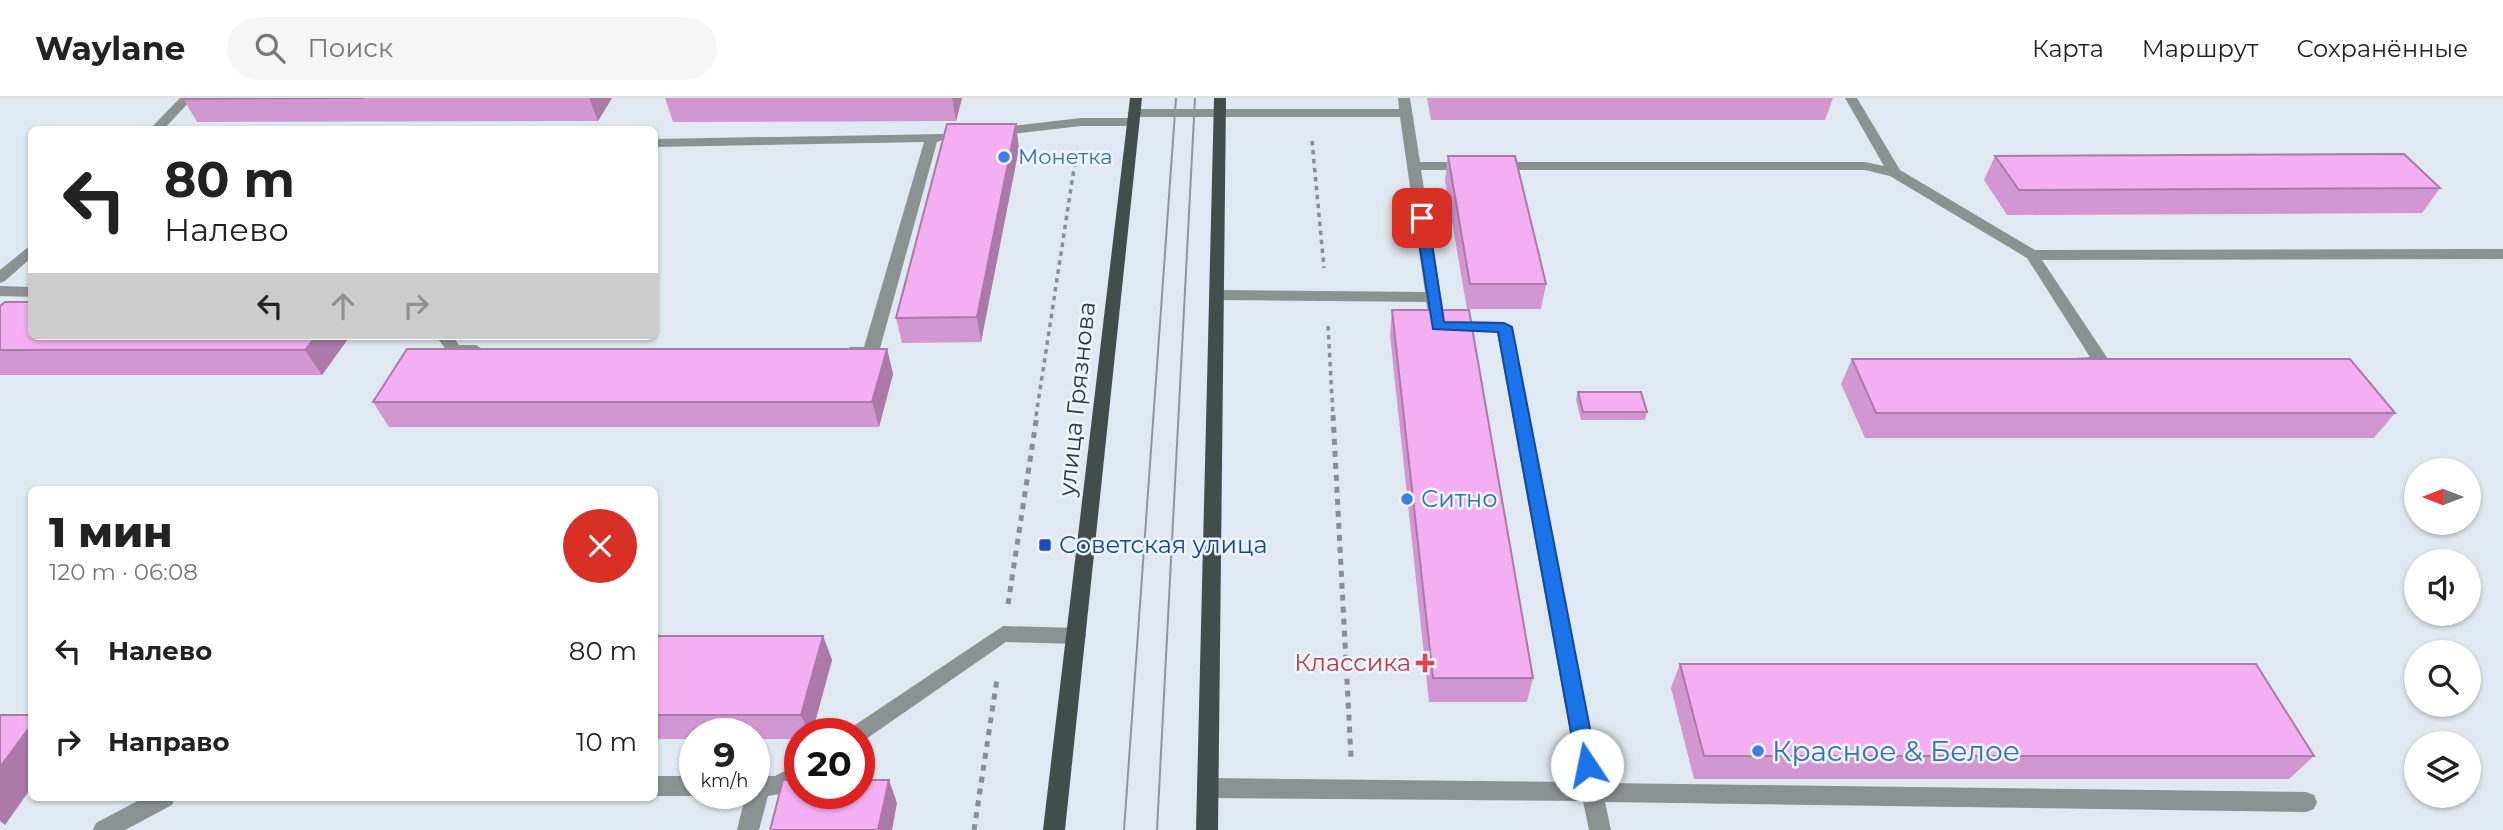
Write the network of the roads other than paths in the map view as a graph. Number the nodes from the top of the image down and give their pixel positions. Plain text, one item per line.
1 (187, 98) edge
2 (1851, 98) edge
3 (1220, 106) edge
4 (1406, 106) edge
5 (1134, 111) edge
6 (159, 126) edge
7 (985, 133) edge
8 (958, 136) edge
9 (931, 140) junction
10 (658, 143) edge
11 (1415, 166) junction
12 (1895, 173) junction
13 (28, 252) edge
14 (2503, 254) edge
15 (2032, 255) junction
16 (0, 278) edge
17 (0, 291) edge
18 (28, 292) edge
19 (1217, 295) junction
20 (1433, 297) junction
21 (447, 340) edge
22 (496, 350) edge
23 (830, 352) edge
24 (2061, 363) edge
25 (1076, 636) junction
26 (875, 722) edge
27 (658, 786) edge
28 (679, 786) edge
29 (1208, 788) junction
30 (1592, 792) junction
31 (158, 801) edge
32 (2306, 802) dead end
33 (752, 809) edge
34 (104, 830) edge
35 (748, 830) edge
36 (1054, 830) edge
37 (1207, 830) edge
38 (1600, 830) edge

1 - 6 lane
2 - 12 lane
3 - 4 lane
3 - 5 lane
3 - 19 main road
4 - 11 lane
5 - 7 lane
5 - 25 main road, улица Грязнова
8 - 9 lane
9 - 10 lane
9 - 23 lane
11 - 12 lane
11 - 20 lane
12 - 15 lane
13 - 16 lane
14 - 15 lane
15 - 24 lane
17 - 18 lane
19 - 20 lane
19 - 29 main road
20 - 30 lane
21 - 22 lane
25 - 26 lane
25 - 36 main road, улица Грязнова
27 - 28 lane
29 - 30 lane
29 - 37 main road
30 - 32 lane
30 - 38 lane
31 - 34 lane
33 - 35 lane

